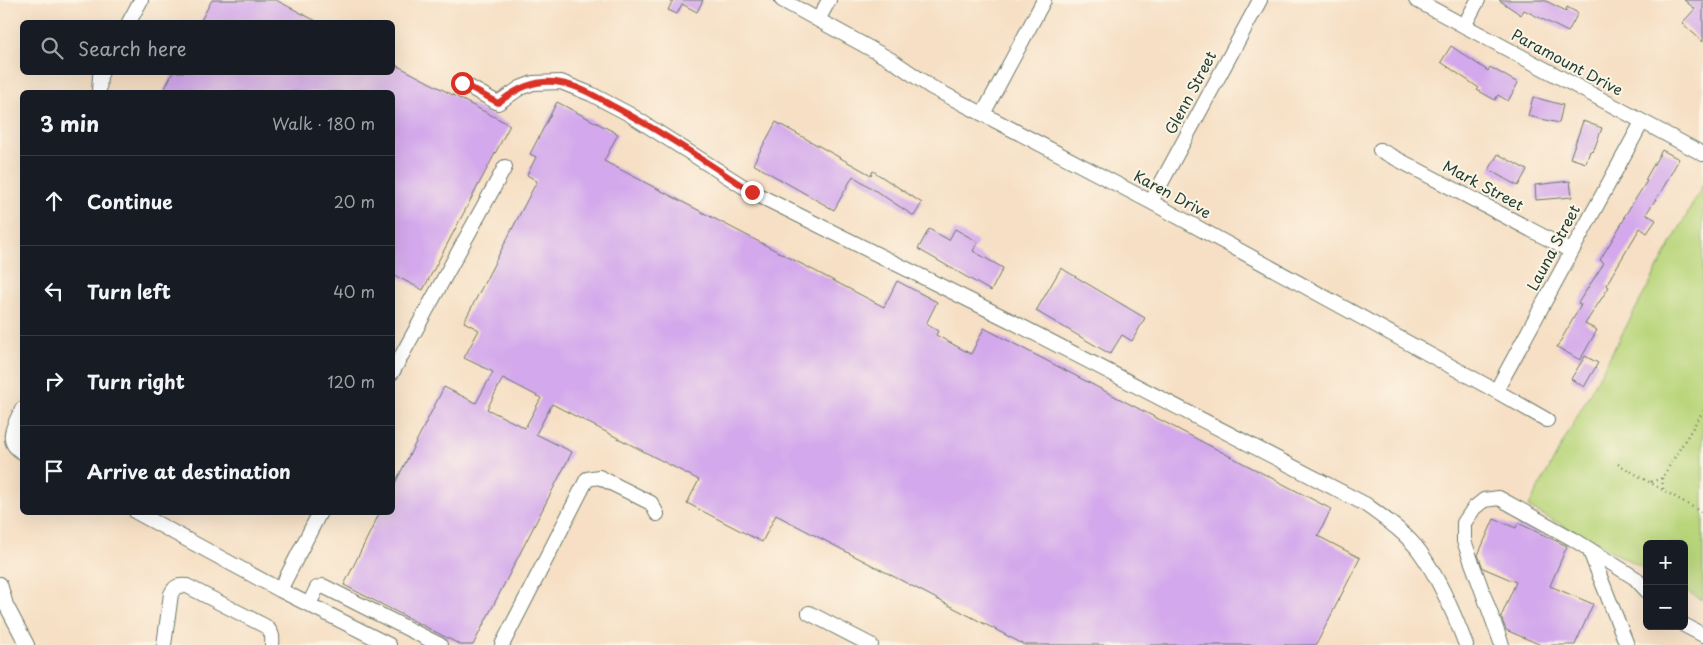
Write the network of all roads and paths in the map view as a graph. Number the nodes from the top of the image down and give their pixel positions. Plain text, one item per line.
1 (141, 0) edge
2 (782, 0) edge
3 (829, 0) edge
4 (1044, 0) edge
5 (1260, 0) edge
6 (1416, 0) edge
7 (1478, 0) edge
8 (130, 20) edge
9 (818, 20) junction
10 (1464, 26) junction
11 (100, 75) edge
12 (462, 83) dead end
13 (99, 90) edge
14 (983, 114) junction
15 (1642, 122) junction
16 (1380, 150) dead end
17 (1703, 154) edge
18 (505, 167) dead end
19 (1151, 202) junction
20 (1571, 251) junction
21 (395, 368) edge
22 (1496, 390) junction
23 (1703, 411) edge
24 (20, 414) edge
25 (1547, 420) dead end
26 (20, 450) edge
27 (1618, 464) dead end
28 (1662, 478) junction
29 (1649, 482) junction
30 (1663, 490) junction
31 (1703, 513) edge
32 (657, 514) dead end
33 (318, 515) edge
34 (152, 516) edge
35 (1589, 549) junction
36 (0, 584) edge
37 (1643, 587) edge
38 (280, 590) junction
39 (309, 604) junction
40 (809, 613) dead end
41 (1688, 627) edge
42 (1703, 635) edge
43 (27, 645) edge
44 (164, 645) edge
45 (272, 645) edge
46 (389, 645) edge
47 (440, 645) edge
48 (502, 645) edge
49 (872, 645) edge
50 (1466, 645) edge
51 (1502, 645) edge
52 (1628, 645) edge

1 - 8 street
2 - 9 street, Karen Drive
3 - 9 street
4 - 14 street
5 - 19 street, Glenn Street
6 - 10 street, Paramount Drive
7 - 10 street
9 - 14 street, Karen Drive
10 - 15 street, Paramount Drive
11 - 13 street
12 - 50 street
14 - 19 street, Karen Drive
15 - 17 street, Paramount Drive
15 - 20 street, Launa Street
16 - 20 street, Mark Street
18 - 21 street
19 - 22 street, Karen Drive
20 - 22 street, Launa Street
22 - 25 street, Karen Drive
23 - 28 path
24 - 26 street
27 - 29 path
28 - 29 path
28 - 30 path
29 - 30 path
30 - 31 path
32 - 48 street
33 - 38 street
34 - 38 street
35 - 37 street
35 - 51 street
35 - 52 street
36 - 43 street
38 - 39 street
39 - 46 street
39 - 47 street
40 - 49 street
41 - 42 street
44 - 45 street

